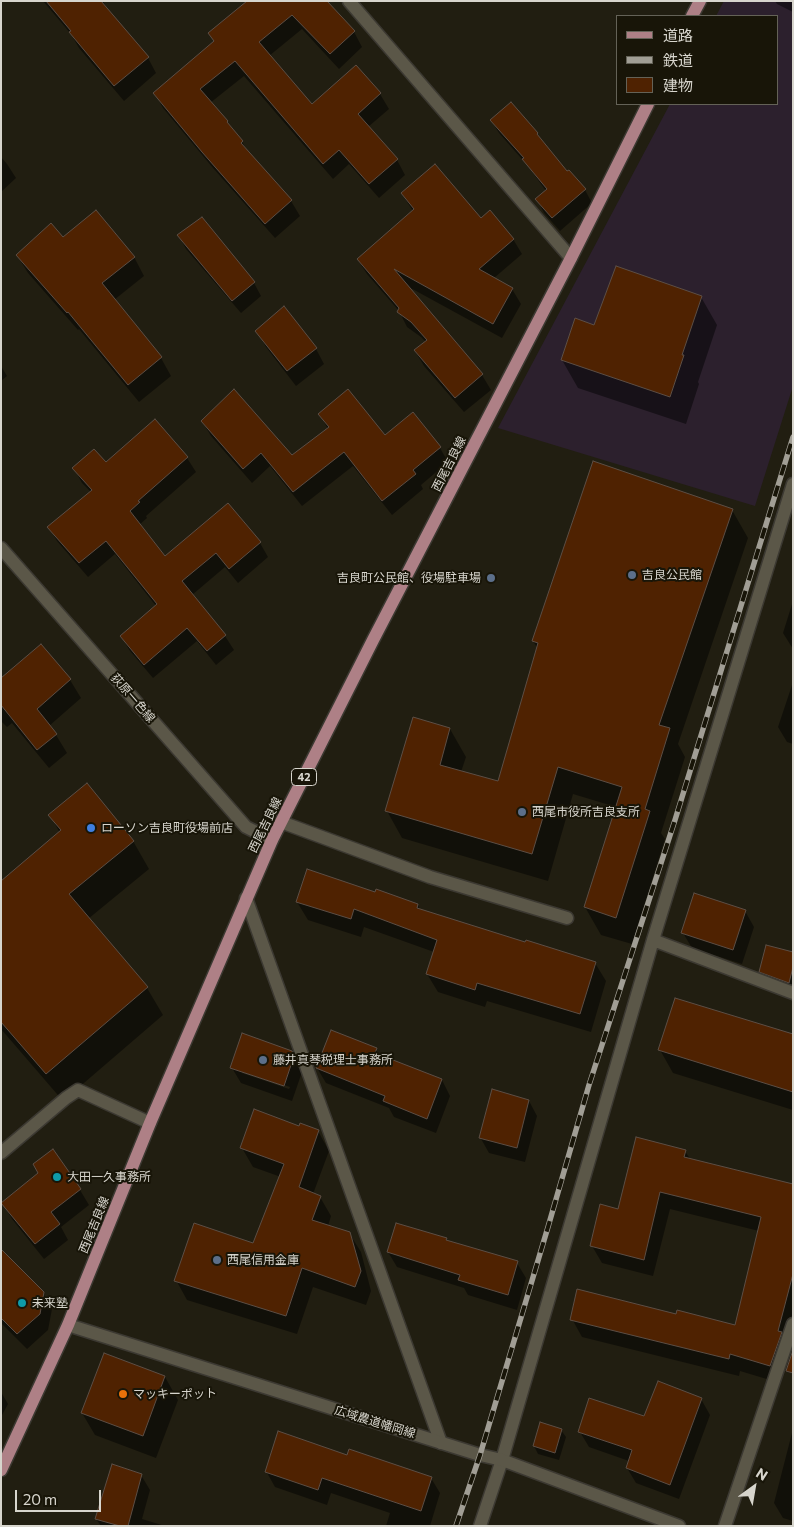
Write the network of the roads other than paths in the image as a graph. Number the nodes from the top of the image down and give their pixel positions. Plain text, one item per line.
1 (349, 1) edge
2 (700, 1) edge
3 (693, 15) edge
4 (648, 105) edge
5 (571, 258) junction
6 (793, 484) edge
7 (1, 548) edge
8 (281, 822) junction
9 (272, 840) junction
10 (246, 898) junction
11 (567, 918) dead end
12 (653, 940) junction
13 (793, 993) edge
14 (150, 1123) junction
15 (1, 1153) edge
16 (793, 1324) edge
17 (68, 1325) junction
18 (441, 1443) junction
19 (502, 1460) junction
20 (1, 1470) edge
21 (480, 1526) edge
22 (679, 1526) edge
23 (725, 1526) edge

1 - 5 street
2 - 3 main road
4 - 5 main road, 西尾吉良線 / 42
5 - 8 main road, 西尾吉良線 / 42
6 - 12 street
7 - 9 street, 荻原一色線
8 - 9 main road, 西尾吉良線 / 42
8 - 11 street
9 - 10 main road, 西尾吉良線 / 42
10 - 14 main road, 西尾吉良線 / 42
10 - 18 street
12 - 13 street
12 - 19 street
14 - 15 street
14 - 17 main road, 西尾吉良線 / 42
16 - 23 street
17 - 18 street, 広域農道幡岡線
17 - 20 main road, 西尾吉良線 / 42
18 - 19 street, 広域農道幡岡線
19 - 21 street
19 - 22 street, 広域農道幡岡線

